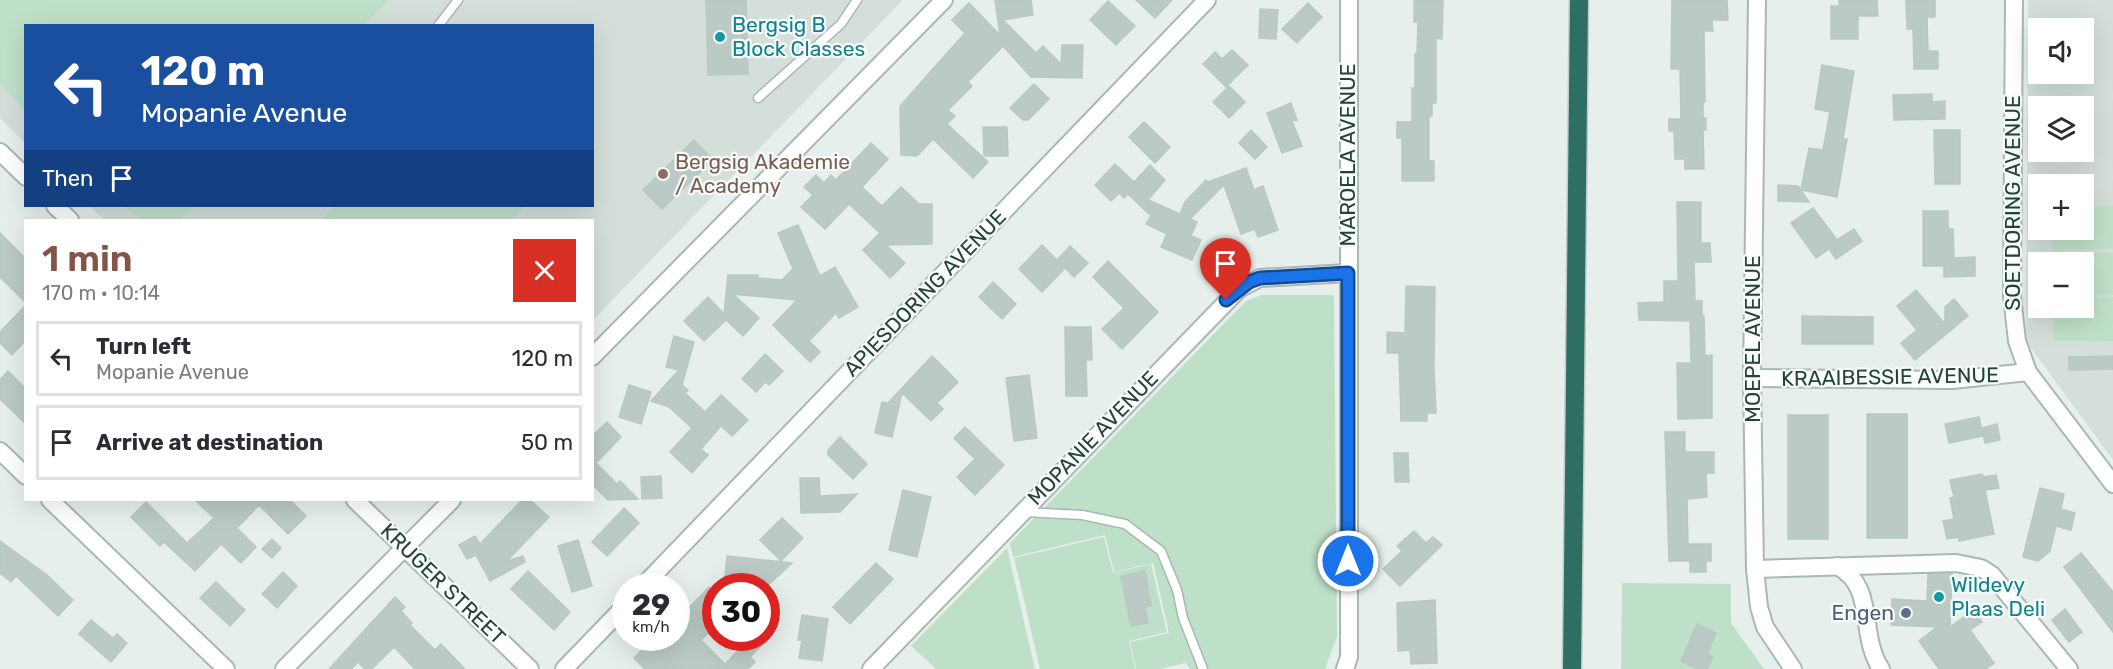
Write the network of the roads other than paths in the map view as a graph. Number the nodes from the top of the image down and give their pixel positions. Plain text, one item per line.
1 (458, 0) edge
2 (857, 0) edge
3 (944, 0) edge
4 (1207, 0) edge
5 (1349, 0) edge
6 (1579, 0) edge
7 (1757, 0) edge
8 (2014, 0) edge
9 (440, 24) edge
10 (758, 98) dead end
11 (0, 152) edge
12 (24, 175) edge
13 (56, 207) edge
14 (69, 219) edge
15 (1348, 273) junction
16 (594, 355) edge
17 (2028, 372) junction
18 (1752, 378) junction
19 (0, 451) edge
20 (24, 474) edge
21 (2113, 484) edge
22 (51, 501) edge
23 (356, 501) edge
24 (451, 501) edge
25 (1022, 512) junction
26 (404, 548) junction
27 (1837, 566) junction
28 (1755, 569) junction
29 (656, 573) edge
30 (612, 619) edge
31 (226, 669) edge
32 (284, 669) edge
33 (530, 669) edge
34 (564, 669) edge
35 (871, 669) edge
36 (1203, 669) edge
37 (1345, 669) edge
38 (1572, 669) edge
39 (1793, 669) edge
40 (1881, 669) edge
41 (2069, 669) edge

1 - 9 lane
2 - 10 lane
3 - 16 street
4 - 29 street, APIESDORING AVENUE
5 - 15 street, MAROELA AVENUE
6 - 38 highway
7 - 18 street, MOEPEL AVENUE
8 - 17 street, SOETDORING AVENUE
11 - 12 street
13 - 14 street
15 - 25 street, MOPANIE AVENUE
15 - 37 street, MAROELA AVENUE
17 - 18 street, KRAAIBESSIE AVENUE
17 - 21 street, SOETDORING AVENUE
18 - 28 street, MOEPEL AVENUE
19 - 20 street
22 - 31 street
23 - 26 street, KRUGER STREET
24 - 26 street
25 - 35 street, MOPANIE AVENUE
25 - 36 lane
26 - 32 street
26 - 33 street, KRUGER STREET
27 - 28 street
27 - 40 street
27 - 41 street
28 - 39 street, MOEPEL AVENUE
30 - 34 street

